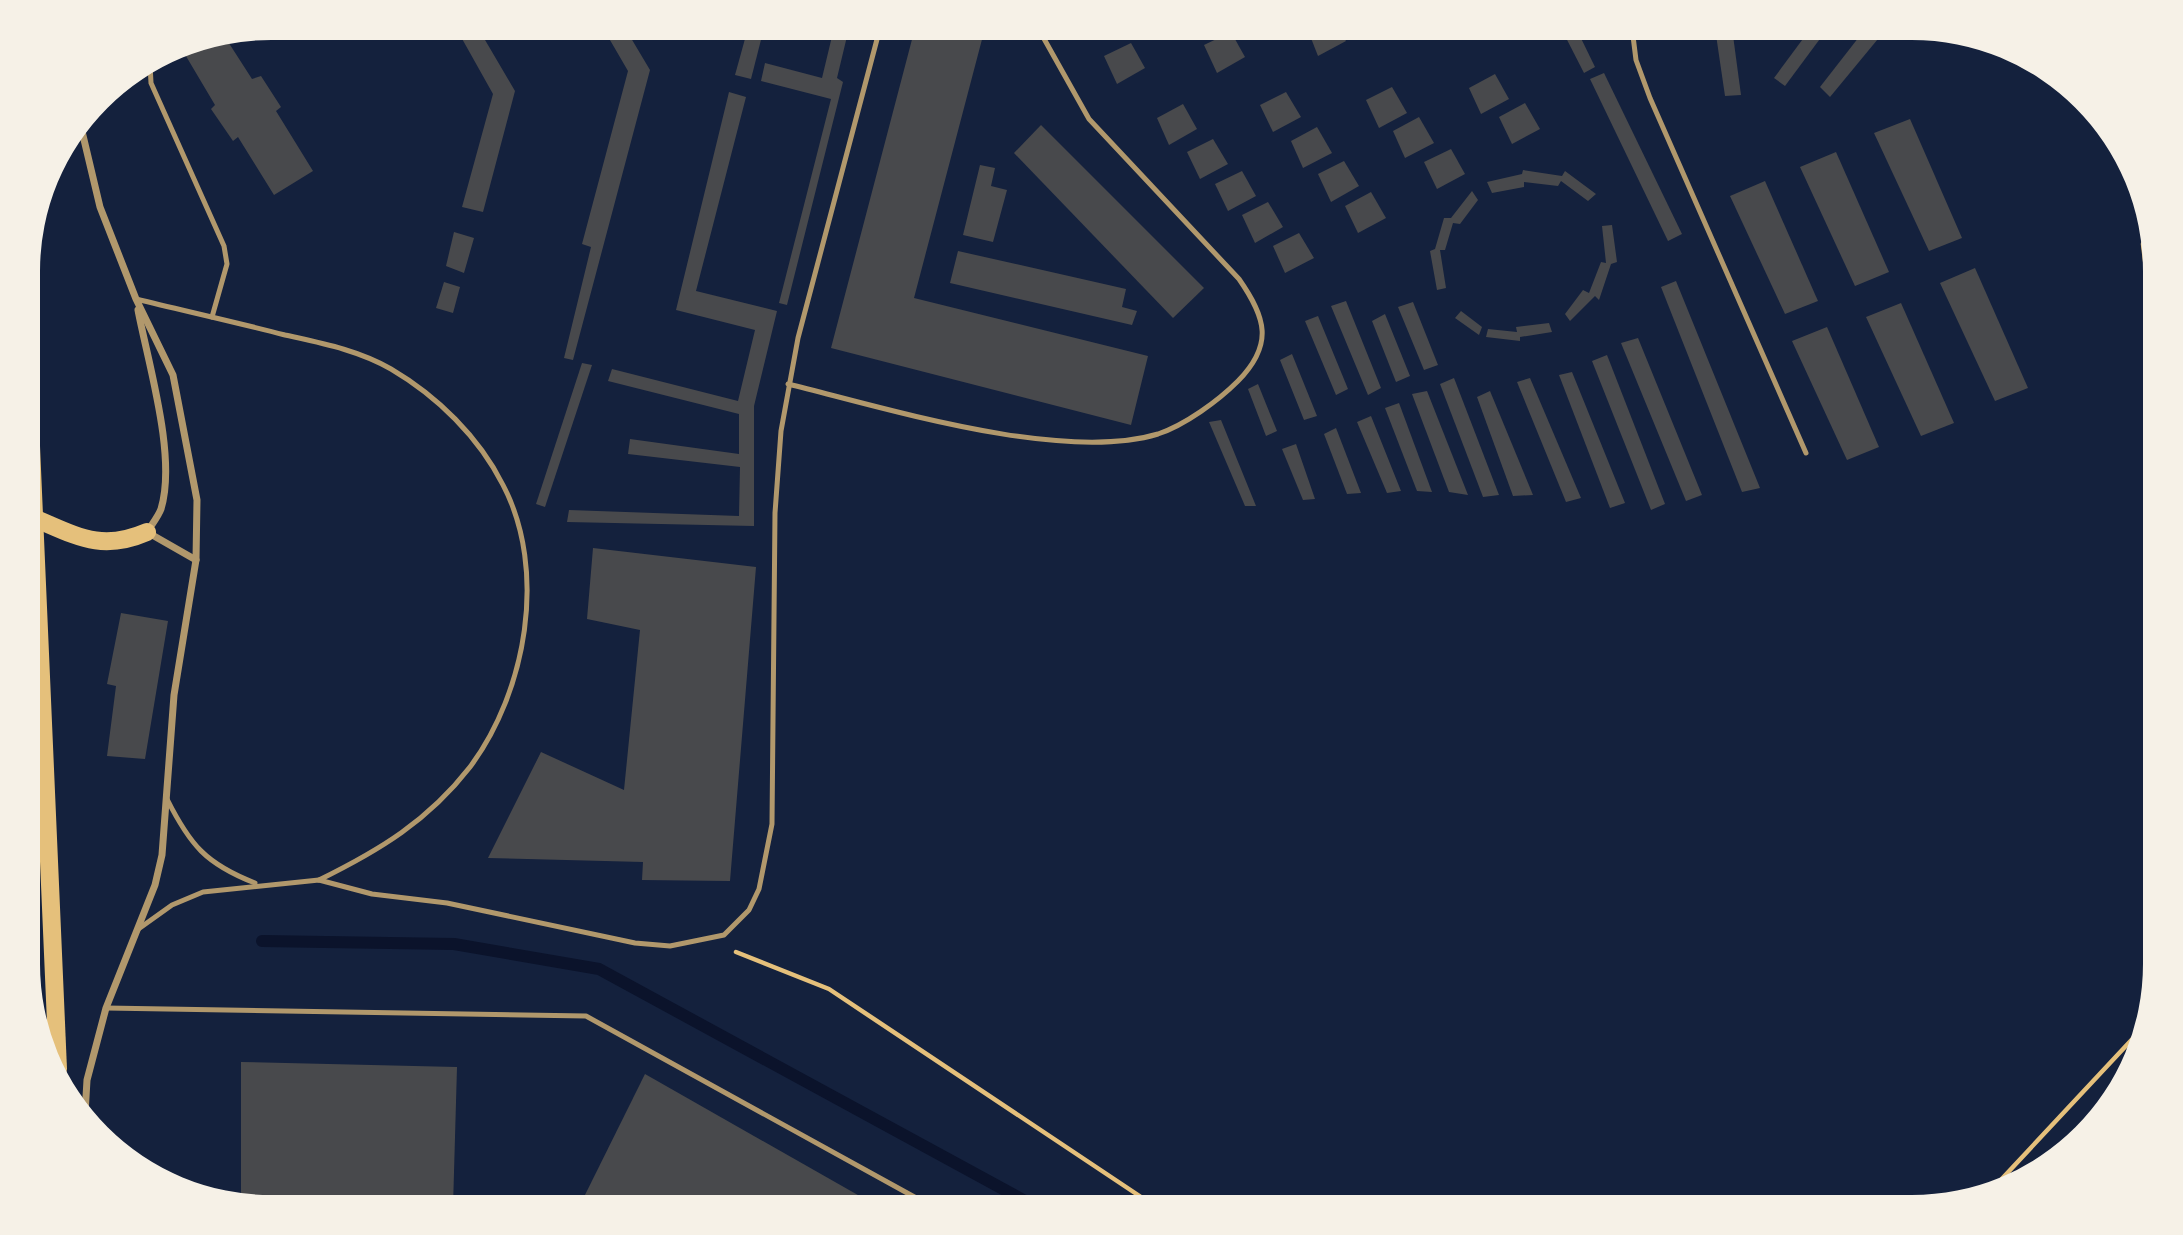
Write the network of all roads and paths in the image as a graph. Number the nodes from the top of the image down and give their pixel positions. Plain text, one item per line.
1 (1634, 40) edge
2 (877, 41) edge
3 (1045, 41) edge
4 (150, 75) edge
5 (83, 137) edge
6 (135, 299) junction
7 (212, 317) junction
8 (788, 384) junction
9 (1806, 453) dead end
10 (40, 521) edge
11 (147, 532) junction
12 (196, 560) junction
13 (40, 656) edge
14 (167, 798) junction
15 (319, 880) junction
16 (258, 884) junction
17 (135, 932) junction
18 (724, 935) junction
19 (106, 1008) junction
20 (2128, 1044) edge
21 (57, 1050) edge
22 (86, 1101) edge
23 (2006, 1174) edge
24 (1138, 1194) edge
25 (910, 1195) edge

1 - 9 lane
2 - 8 lane
3 - 8 lane
4 - 7 lane
5 - 6 street
6 - 7 lane
6 - 11 street
6 - 12 street
7 - 15 lane
8 - 18 lane
10 - 11 main road
11 - 12 street
12 - 14 street
13 - 21 main road
14 - 16 lane
14 - 17 street
15 - 16 lane
15 - 18 lane
16 - 17 lane
17 - 19 street
18 - 24 path
19 - 22 street
19 - 25 lane
20 - 23 path

